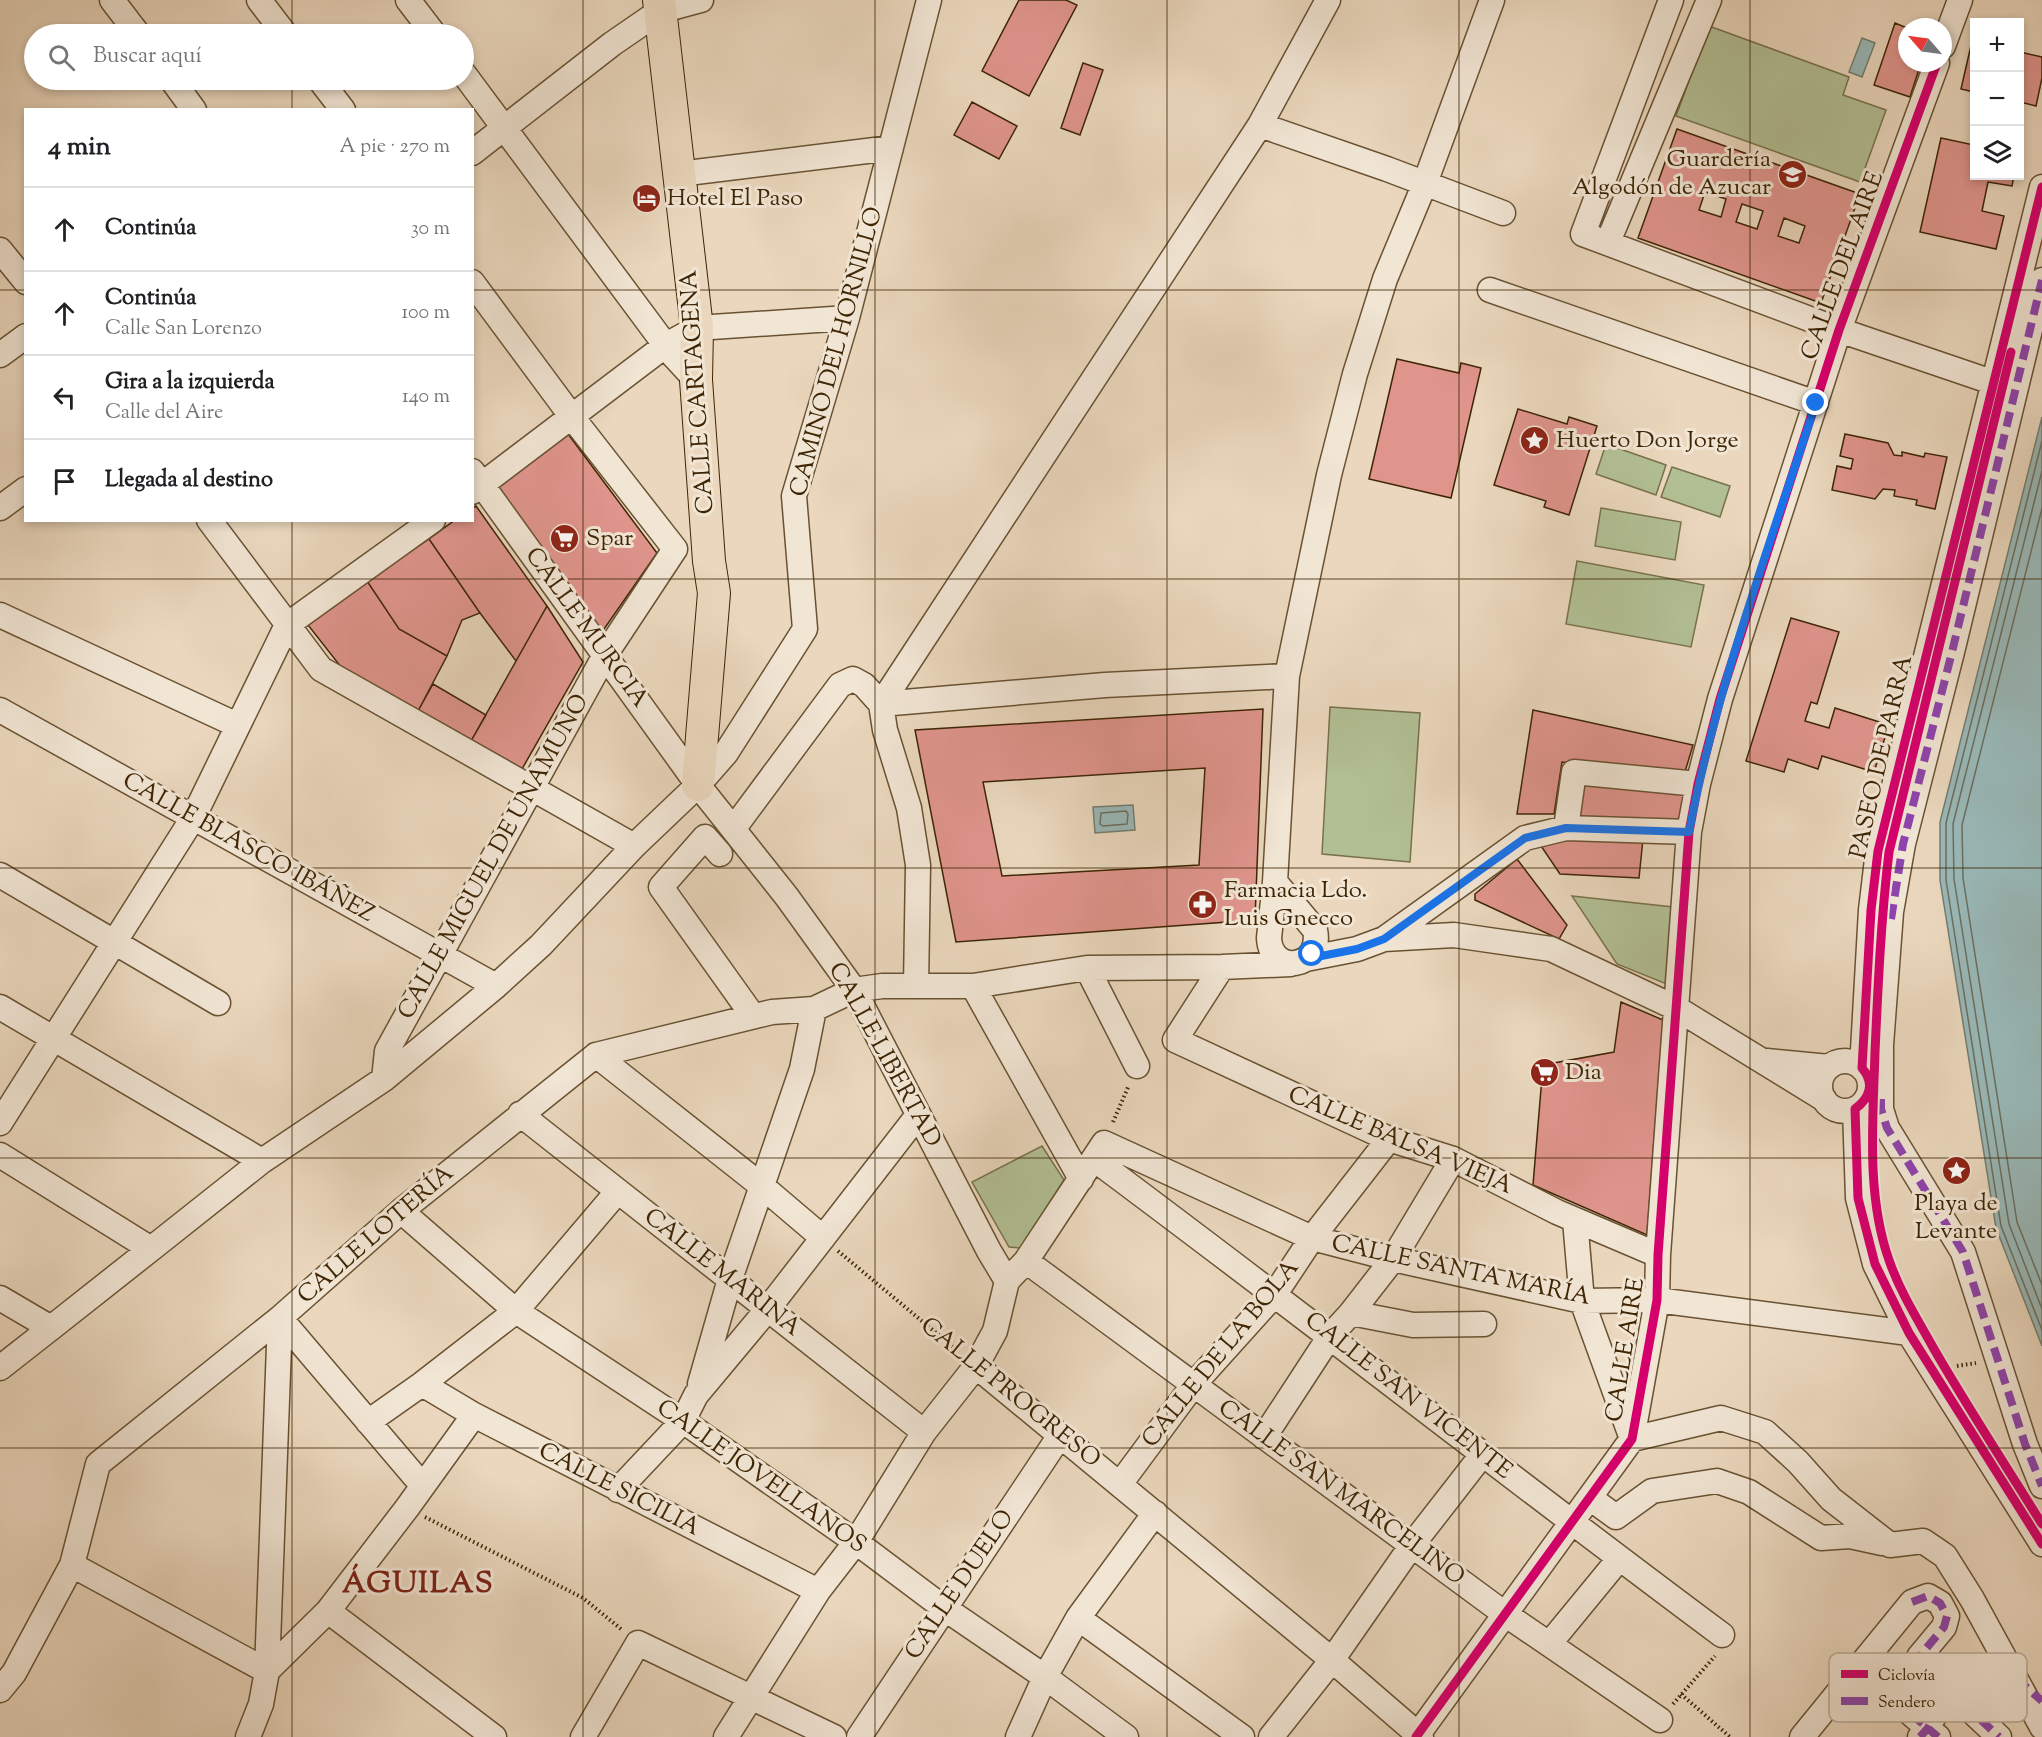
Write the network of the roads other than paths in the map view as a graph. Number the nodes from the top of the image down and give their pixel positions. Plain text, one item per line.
1 (112, 0) edge
2 (259, 0) edge
3 (408, 0) edge
4 (701, 0) edge
5 (929, 0) edge
6 (1328, 0) edge
7 (1492, 0) edge
8 (1671, 0) edge
9 (1709, 0) edge
10 (1960, 0) edge
11 (660, 5) edge
12 (1952, 22) edge
13 (130, 24) edge
14 (277, 24) edge
15 (426, 24) edge
16 (1934, 72) edge
17 (474, 88) edge
18 (179, 90) edge
19 (327, 90) edge
20 (193, 108) edge
21 (341, 108) edge
22 (1260, 125) junction
23 (505, 130) junction
24 (891, 147) junction
25 (474, 152) edge
26 (679, 174) junction
27 (1425, 183) junction
28 (2042, 187) edge
29 (1503, 213) dead end
30 (1608, 242) junction
31 (0, 250) edge
32 (24, 280) edge
33 (2042, 280) edge
34 (474, 285) edge
35 (1490, 290) dead end
36 (847, 318) junction
37 (697, 328) junction
38 (1839, 330) junction
39 (24, 337) edge
40 (666, 345) junction
41 (0, 355) edge
42 (696, 380) junction
43 (1992, 382) junction
44 (1816, 403) junction
45 (572, 417) junction
46 (476, 483) edge
47 (24, 490) edge
48 (0, 508) edge
49 (209, 522) edge
50 (430, 522) edge
51 (675, 549) junction
52 (709, 561) junction
53 (0, 615) edge
54 (286, 626) junction
55 (605, 655) junction
56 (1287, 676) junction
57 (880, 704) junction
58 (0, 710) edge
59 (237, 725) junction
60 (1698, 784) junction
61 (698, 785) junction
62 (531, 788) junction
63 (193, 818) junction
64 (734, 828) junction
65 (1566, 828) junction
66 (1689, 832) junction
67 (634, 846) junction
68 (720, 854) dead end
69 (0, 875) edge
70 (1275, 882) junction
71 (1310, 924) junction
72 (1270, 934) junction
73 (1384, 939) junction
74 (114, 942) junction
75 (1357, 949) junction
76 (441, 954) junction
77 (1299, 962) junction
78 (1229, 967) junction
79 (1087, 968) junction
80 (496, 986) junction
81 (916, 986) junction
82 (973, 986) junction
83 (854, 990) junction
84 (218, 1003) dead end
85 (0, 1007) edge
86 (1676, 1008) junction
87 (814, 1009) junction
88 (762, 1014) junction
89 (53, 1039) junction
90 (596, 1055) junction
91 (1761, 1060) junction
92 (1137, 1066) dead end
93 (1829, 1067) junction
94 (1862, 1068) junction
95 (384, 1078) junction
96 (1824, 1099) junction
97 (1855, 1108) junction
98 (520, 1114) junction
99 (918, 1115) junction
100 (0, 1123) edge
101 (1389, 1140) junction
102 (1099, 1151) junction
103 (0, 1155) edge
104 (1454, 1159) junction
105 (262, 1161) junction
106 (1081, 1179) junction
107 (763, 1187) junction
108 (618, 1191) junction
109 (401, 1210) junction
110 (1575, 1220) junction
111 (823, 1238) junction
112 (1312, 1238) junction
113 (151, 1248) junction
114 (1658, 1255) junction
115 (1393, 1259) junction
116 (1026, 1260) junction
117 (730, 1279) junction
118 (1007, 1281) junction
119 (1275, 1294) junction
120 (0, 1298) edge
121 (1657, 1300) junction
122 (1582, 1301) junction
123 (767, 1310) junction
124 (516, 1311) junction
125 (1351, 1313) junction
126 (279, 1318) junction
127 (1484, 1324) dead end
128 (51, 1328) junction
129 (1909, 1333) junction
130 (1330, 1336) junction
131 (976, 1365) junction
132 (0, 1368) edge
133 (422, 1384) junction
134 (1194, 1384) junction
135 (696, 1395) junction
136 (474, 1415) junction
137 (683, 1421) junction
138 (368, 1422) junction
139 (924, 1432) junction
140 (1061, 1434) junction
141 (1264, 1437) junction
142 (1632, 1439) junction
143 (1482, 1455) junction
144 (1120, 1484) junction
145 (422, 1485) junction
146 (2042, 1486) edge
147 (618, 1490) junction
148 (1590, 1498) junction
149 (1155, 1513) junction
150 (1571, 1521) junction
151 (856, 1542) junction
152 (2042, 1544) edge
153 (1412, 1545) junction
154 (1890, 1545) junction
155 (1619, 1559) junction
156 (72, 1565) junction
157 (818, 1591) junction
158 (944, 1608) junction
159 (328, 1611) junction
160 (1505, 1614) junction
161 (1078, 1618) junction
162 (1722, 1635) road end
163 (1550, 1643) junction
164 (1872, 1653) edge
165 (1922, 1653) edge
166 (2001, 1653) edge
167 (1332, 1660) junction
168 (267, 1671) junction
169 (5, 1677) edge
170 (1045, 1677) junction
171 (2027, 1688) edge
172 (752, 1696) junction
173 (2042, 1701) edge
174 (2027, 1702) edge
175 (1829, 1705) edge
176 (1660, 1720) road end
177 (1915, 1722) edge
178 (1980, 1722) edge
179 (2042, 1727) edge
180 (1928, 1734) edge
181 (1992, 1735) edge
182 (1418, 1736) edge
183 (248, 1737) edge
184 (494, 1737) edge
185 (583, 1737) edge
186 (726, 1737) edge
187 (834, 1737) edge
188 (859, 1737) edge
189 (1018, 1737) edge
190 (1126, 1737) edge
191 (1242, 1737) edge
192 (1271, 1737) edge
193 (1802, 1737) edge

1 - 13 street
2 - 14 street
3 - 15 street
4 - 11 street
5 - 24 street, CAMINO DEL HORNILLO
6 - 22 street
7 - 27 street
8 - 30 street
9 - 30 street
10 - 12 street
11 - 23 street
11 - 26 main road, CALLE CARTAGENA
16 - 38 street, CALLE DEL AIRE
17 - 23 street
18 - 20 street
19 - 21 street
22 - 27 street
22 - 57 street
23 - 25 street
23 - 40 street
24 - 26 street
24 - 36 street, CAMINO DEL HORNILLO
26 - 37 main road, CALLE CARTAGENA
27 - 29 street
27 - 56 street
28 - 43 street, PASEO DE PARRA
30 - 38 street
31 - 32 street
33 - 146 street
34 - 45 street
35 - 44 street
36 - 37 street
36 - 61 street, CAMINO DEL HORNILLO
37 - 40 street
37 - 42 main road, CALLE CARTAGENA
38 - 43 street
38 - 44 street, CALLE DEL AIRE
39 - 41 street
40 - 42 street
40 - 45 street
42 - 52 main road, CALLE CARTAGENA
43 - 94 street, PASEO DE PARRA
44 - 60 street, CALLE DEL AIRE
45 - 46 street
45 - 51 street
46 - 55 street, CALLE MURCIA
47 - 48 street
49 - 54 street
50 - 54 street
51 - 52 street
51 - 55 street, CALLE MIGUEL DE UNAMUNO
52 - 61 main road, CALLE CARTAGENA
53 - 59 street
54 - 59 street
54 - 62 street
55 - 61 street, CALLE MURCIA
55 - 62 street, CALLE MIGUEL DE UNAMUNO
56 - 57 street
56 - 70 street
57 - 64 street
57 - 81 street
58 - 63 street, CALLE BLASCO IBÁÑEZ
59 - 63 street
60 - 65 street
60 - 66 street, CALLE DEL AIRE
61 - 64 street, CALLE LIBERTAD
61 - 67 street, CAMINO DEL HORNILLO
62 - 67 street
62 - 76 street, CALLE MIGUEL DE UNAMUNO
63 - 74 street
63 - 76 street, CALLE BLASCO IBÁÑEZ
64 - 83 street, CALLE LIBERTAD
65 - 66 street
65 - 73 street
66 - 86 street, CALLE DEL AIRE
67 - 80 street, CAMINO DEL HORNILLO
68 - 88 street
69 - 74 street
70 - 71 street
70 - 72 street
71 - 72 street
71 - 75 street
71 - 77 street
72 - 77 street
72 - 78 street
73 - 75 street
73 - 86 street
74 - 84 street
74 - 89 street
75 - 77 street
76 - 80 street, CALLE BLASCO IBÁÑEZ
76 - 95 street, CALLE MIGUEL DE UNAMUNO
77 - 78 street
78 - 79 street
78 - 101 street, CALLE BALSA VIEJA
79 - 82 street
79 - 92 street
80 - 95 street, CAMINO DEL HORNILLO
81 - 82 street
81 - 83 street
82 - 106 street
83 - 87 street
83 - 99 street, CALLE LIBERTAD
85 - 89 street
86 - 91 street
86 - 114 street, CALLE AIRE
87 - 88 street, CALLE LOTERÍA
87 - 107 street
88 - 90 street, CALLE LOTERÍA
89 - 100 street
89 - 105 street
90 - 98 street, CALLE LOTERÍA
90 - 107 street
91 - 93 street
91 - 96 street
93 - 94 street
93 - 96 street
94 - 97 street, PASEO DE PARRA
95 - 105 street, CAMINO DEL HORNILLO
96 - 97 street
97 - 129 street
98 - 108 street, CALLE MARINA
98 - 109 street, CALLE LOTERÍA
99 - 111 street
99 - 118 street, CALLE LIBERTAD
101 - 104 street, CALLE BALSA VIEJA
101 - 112 street, CALLE DE LA BOLA
102 - 106 street
102 - 112 street, CALLE SANTA MARÍA
102 - 119 street, CALLE SAN VICENTE
103 - 113 street
104 - 110 street, CALLE BALSA VIEJA
104 - 115 street
105 - 113 street, CAMINO DEL HORNILLO
106 - 116 street
107 - 111 street
107 - 117 street
108 - 117 street, CALLE MARINA
108 - 124 street
109 - 124 street, CALLE JOVELLANOS
109 - 126 street, CALLE LOTERÍA
110 - 114 street, CALLE BALSA VIEJA
110 - 122 street
111 - 123 street
112 - 115 street, CALLE SANTA MARÍA
112 - 119 street, CALLE DE LA BOLA
113 - 128 street, CAMINO DEL HORNILLO
114 - 121 street, CALLE AIRE
115 - 122 street, CALLE SANTA MARÍA
115 - 125 street
116 - 118 street
116 - 134 street, CALLE SAN MARCELINO
117 - 123 street, CALLE MARINA
117 - 135 street
118 - 131 street
119 - 130 street, CALLE SAN VICENTE
119 - 134 street, CALLE DE LA BOLA
120 - 128 street
121 - 122 street, CALLE SANTA MARÍA
121 - 129 street, CALLE SANTA MARÍA
121 - 142 street, CALLE AIRE
122 - 142 street
123 - 135 street
123 - 139 street, CALLE MARINA
124 - 133 street
124 - 137 street, CALLE JOVELLANOS
125 - 127 street
125 - 130 street
126 - 138 street
126 - 156 street, CALLE LOTERÍA
126 - 168 street
128 - 132 street, CAMINO DEL HORNILLO
129 - 152 street
130 - 141 street
130 - 143 street, CALLE SAN VICENTE
131 - 139 street
131 - 140 street, CALLE PROGRESO
133 - 136 street, CALLE SICILIA
133 - 138 street
134 - 141 street, CALLE SAN MARCELINO
134 - 144 street, CALLE DE LA BOLA
135 - 137 street
136 - 145 street
136 - 147 street, CALLE SICILIA
137 - 147 street
137 - 151 street, CALLE JOVELLANOS
138 - 145 street
139 - 151 street
140 - 144 street, CALLE PROGRESO
140 - 158 street, CALLE DUELO
141 - 153 street, CALLE SAN MARCELINO
142 - 148 street, CALLE AIRE
142 - 154 street
143 - 150 street, CALLE SAN VICENTE
143 - 153 street
144 - 149 street, CALLE PROGRESO
145 - 159 street
147 - 157 street, CALLE SICILIA
148 - 150 street, CALLE AIRE
148 - 154 street
149 - 161 street
149 - 167 street, CALLE PROGRESO
150 - 155 street, CALLE SAN VICENTE
150 - 160 street, CALLE AIRE
151 - 157 street
151 - 158 street, CALLE JOVELLANOS
153 - 160 street, CALLE SAN MARCELINO
153 - 167 street
154 - 166 street
155 - 162 street, CALLE SAN VICENTE
155 - 163 street
156 - 168 street
156 - 169 street, CALLE LOTERÍA
157 - 172 street
158 - 170 street, CALLE JOVELLANOS
158 - 188 street, CALLE DUELO
159 - 168 street
159 - 184 street
160 - 163 street, CALLE SAN MARCELINO
160 - 182 street, CALLE AIRE
161 - 170 street
161 - 191 street
163 - 176 street, CALLE SAN MARCELINO
164 - 165 street
167 - 182 street, CALLE PROGRESO
167 - 192 street
168 - 183 street
170 - 189 street
170 - 190 street, CALLE JOVELLANOS
171 - 173 street
172 - 185 street
172 - 186 street
172 - 187 street
174 - 179 street
175 - 193 street
177 - 180 street
178 - 181 street

